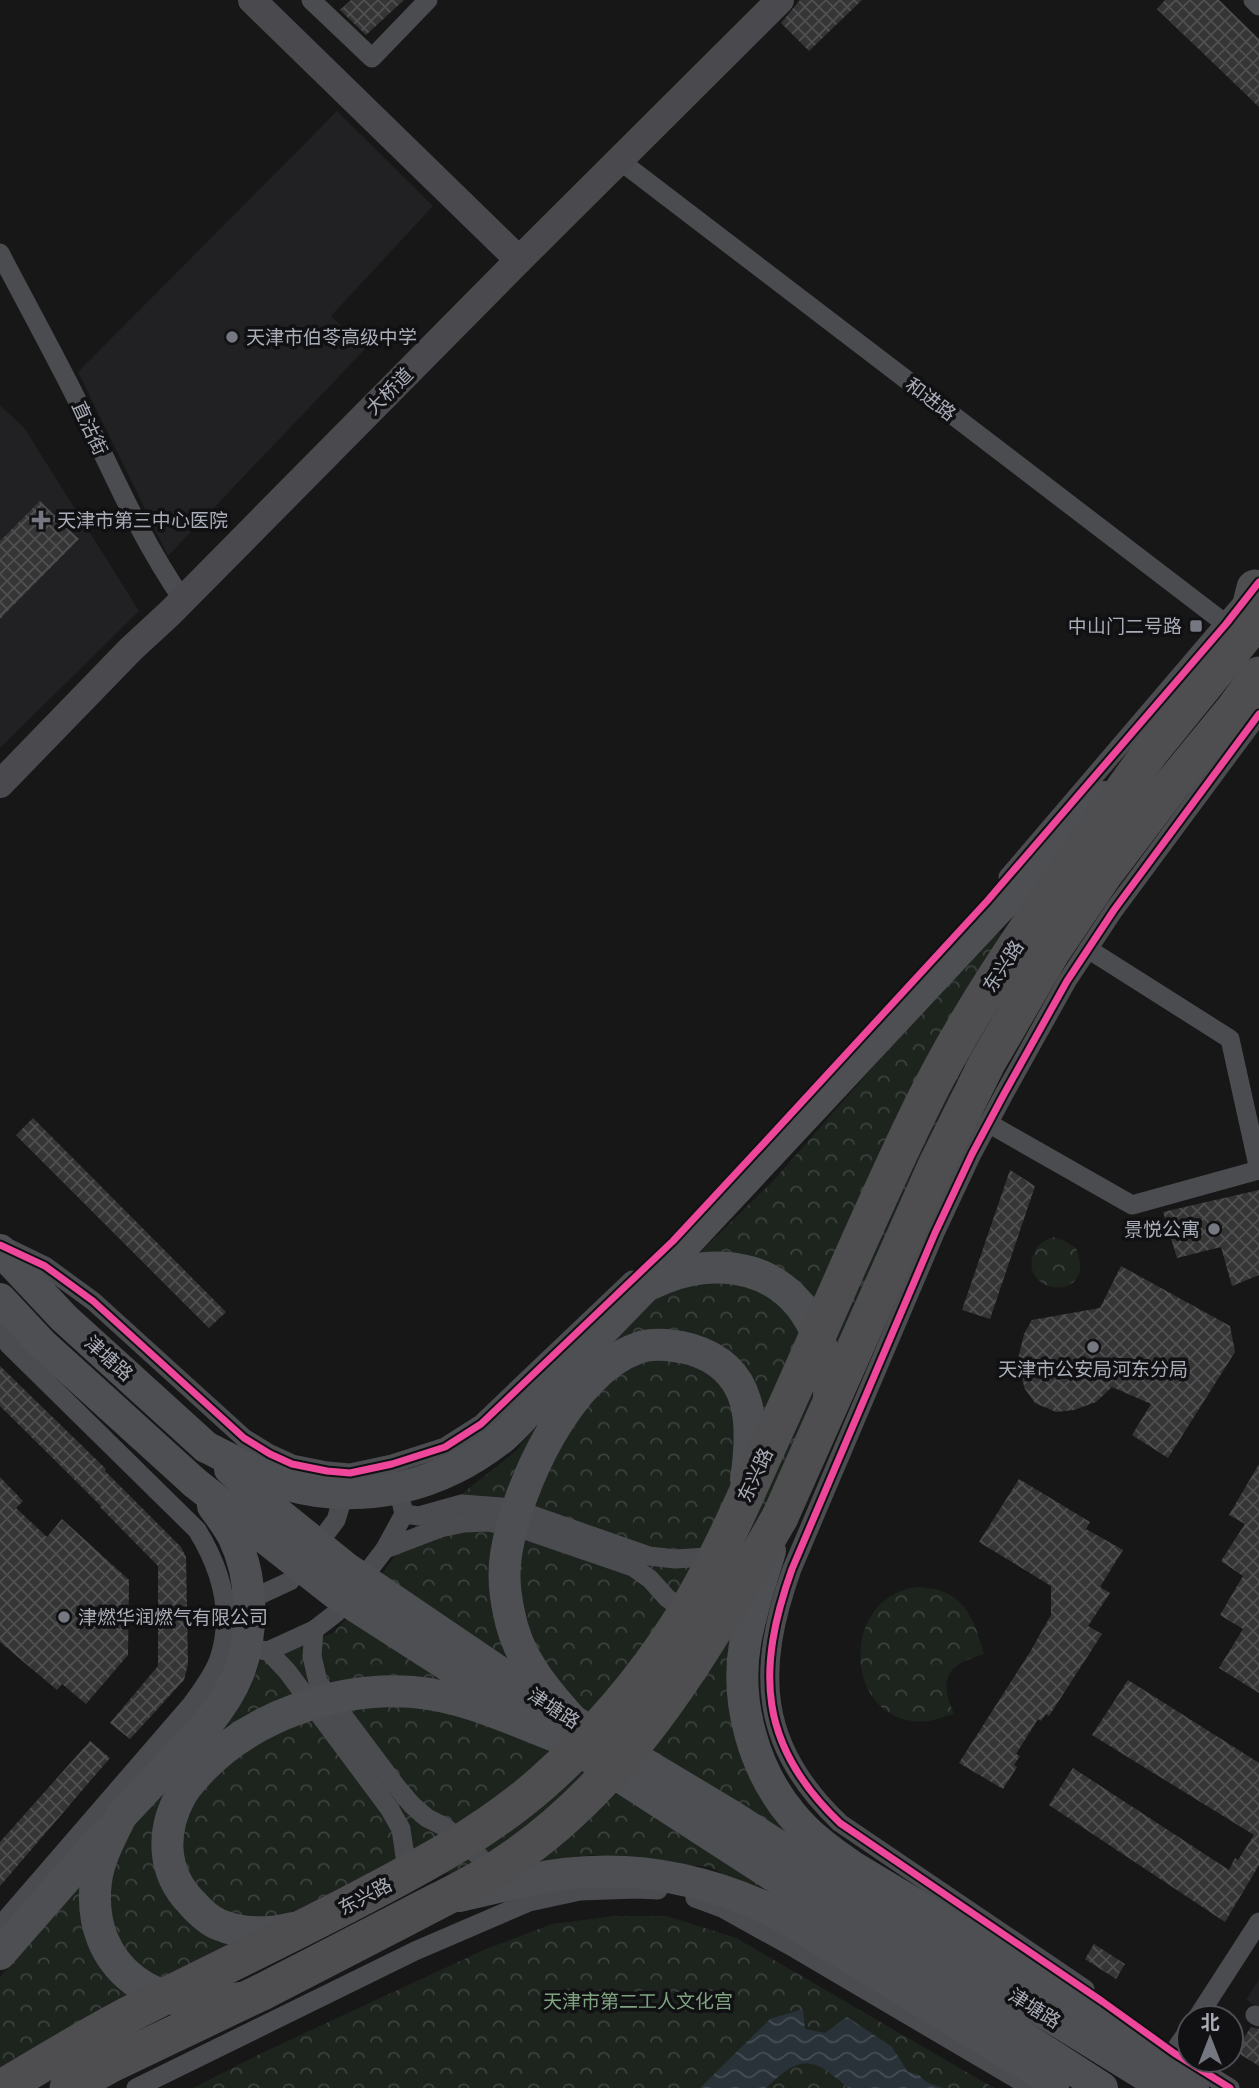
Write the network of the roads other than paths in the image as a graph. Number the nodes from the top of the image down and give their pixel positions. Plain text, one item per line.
1 (252, 0) edge
2 (311, 0) edge
3 (428, 0) edge
4 (780, 0) edge
5 (1253, 0) edge
6 (1259, 6) edge
7 (619, 160) junction
8 (0, 253) edge
9 (519, 260) junction
10 (183, 600) junction
11 (1248, 610) edge
12 (1259, 675) edge
13 (1259, 714) edge
14 (1151, 751) junction
15 (0, 783) edge
16 (1088, 949) junction
17 (988, 1123) junction
18 (0, 1247) edge
19 (646, 1286) junction
20 (0, 1299) edge
21 (0, 1332) edge
22 (836, 1369) junction
23 (205, 1447) junction
24 (392, 1464) junction
25 (350, 1473) junction
26 (195, 1483) junction
27 (744, 1499) junction
28 (404, 1514) junction
29 (780, 1517) junction
30 (385, 1549) junction
31 (792, 1569) junction
32 (224, 1599) junction
33 (314, 1630) junction
34 (772, 1638) junction
35 (223, 1644) junction
36 (268, 1651) junction
37 (566, 1729) junction
38 (121, 1816) junction
39 (438, 1901) junction
40 (529, 1902) junction
41 (1259, 1922) edge
42 (314, 1923) junction
43 (0, 1926) edge
44 (415, 1951) junction
45 (0, 1954) edge
46 (262, 1992) junction
47 (1206, 2004) edge
48 (1114, 2018) junction
49 (1169, 2068) edge
50 (1050, 2086) edge
51 (2, 2088) edge
52 (68, 2088) edge
53 (136, 2088) edge
54 (1102, 2088) edge
55 (1193, 2088) edge
56 (1230, 2088) edge

1 - 9 street
2 - 3 street
4 - 7 street, 大桥道
5 - 6 street
7 - 9 street, 大桥道
7 - 11 street, 和进路
8 - 10 street, 直沽街
9 - 10 street, 大桥道
10 - 15 street, 大桥道
11 - 14 highway, 东兴路
11 - 24 street
12 - 22 highway, 东兴路
13 - 16 street
14 - 19 main road
14 - 27 highway, 东兴路, bridge
16 - 17 street
16 - 17 street
17 - 31 street
18 - 23 main road, 津塘路
18 - 25 street
19 - 22 main road
19 - 23 main road, bridge
20 - 26 main road, 津塘路
21 - 32 street
22 - 29 highway, 东兴路
23 - 37 main road, 津塘路, bridge
24 - 25 street
24 - 28 street
25 - 32 street
26 - 37 main road, 津塘路, bridge
26 - 38 main road, bridge
27 - 37 main road, bridge
27 - 42 highway, 东兴路, bridge
28 - 30 street
28 - 31 street
29 - 39 highway, 东兴路, bridge
29 - 48 main road, bridge
30 - 33 street
30 - 34 street
31 - 34 street
32 - 35 street
33 - 36 street
33 - 40 street
34 - 48 street
35 - 36 street
35 - 43 street
36 - 44 street
37 - 42 main road, bridge
37 - 49 main road, 津塘路
37 - 54 main road, 津塘路
38 - 45 main road
38 - 46 main road
39 - 46 highway, 东兴路, bridge
39 - 50 main road, bridge
40 - 44 street
40 - 50 street
41 - 47 street
42 - 51 highway, 东兴路, bridge
44 - 53 street
46 - 52 highway, 东兴路
48 - 49 main road
49 - 55 main road
49 - 56 street

